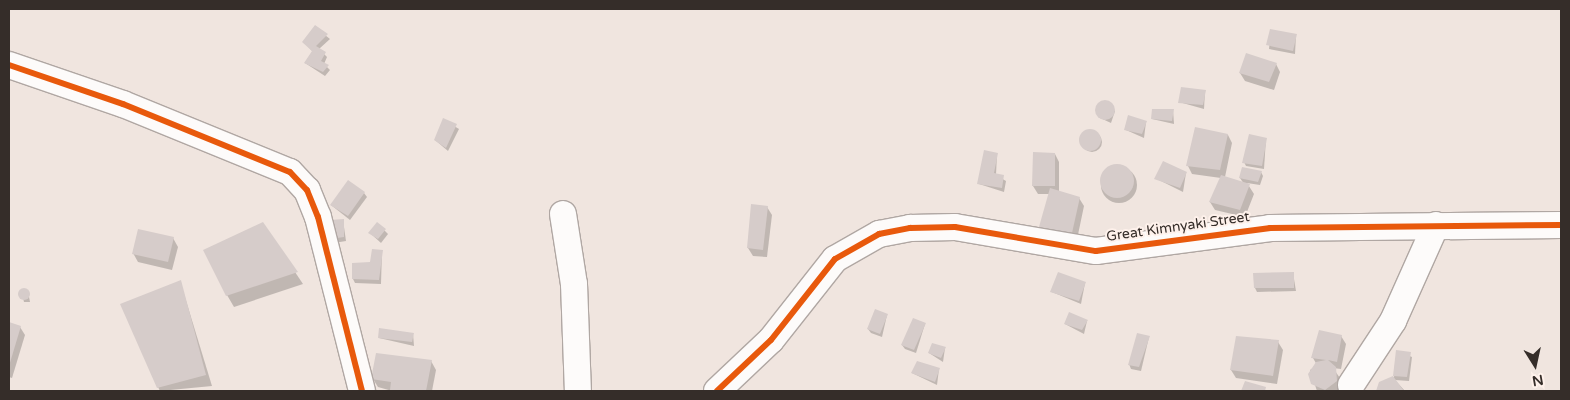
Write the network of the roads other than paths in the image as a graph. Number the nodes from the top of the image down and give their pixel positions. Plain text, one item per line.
1 (9, 65) edge
2 (563, 214) dead end
3 (1436, 225) junction
4 (1561, 225) edge
5 (1351, 385) dead end
6 (362, 391) edge
7 (578, 391) edge
8 (717, 391) edge

1 - 6 street
2 - 7 street
3 - 4 street, Great Kimnyaki Street
3 - 5 street
3 - 8 street, Great Kimnyaki Street

